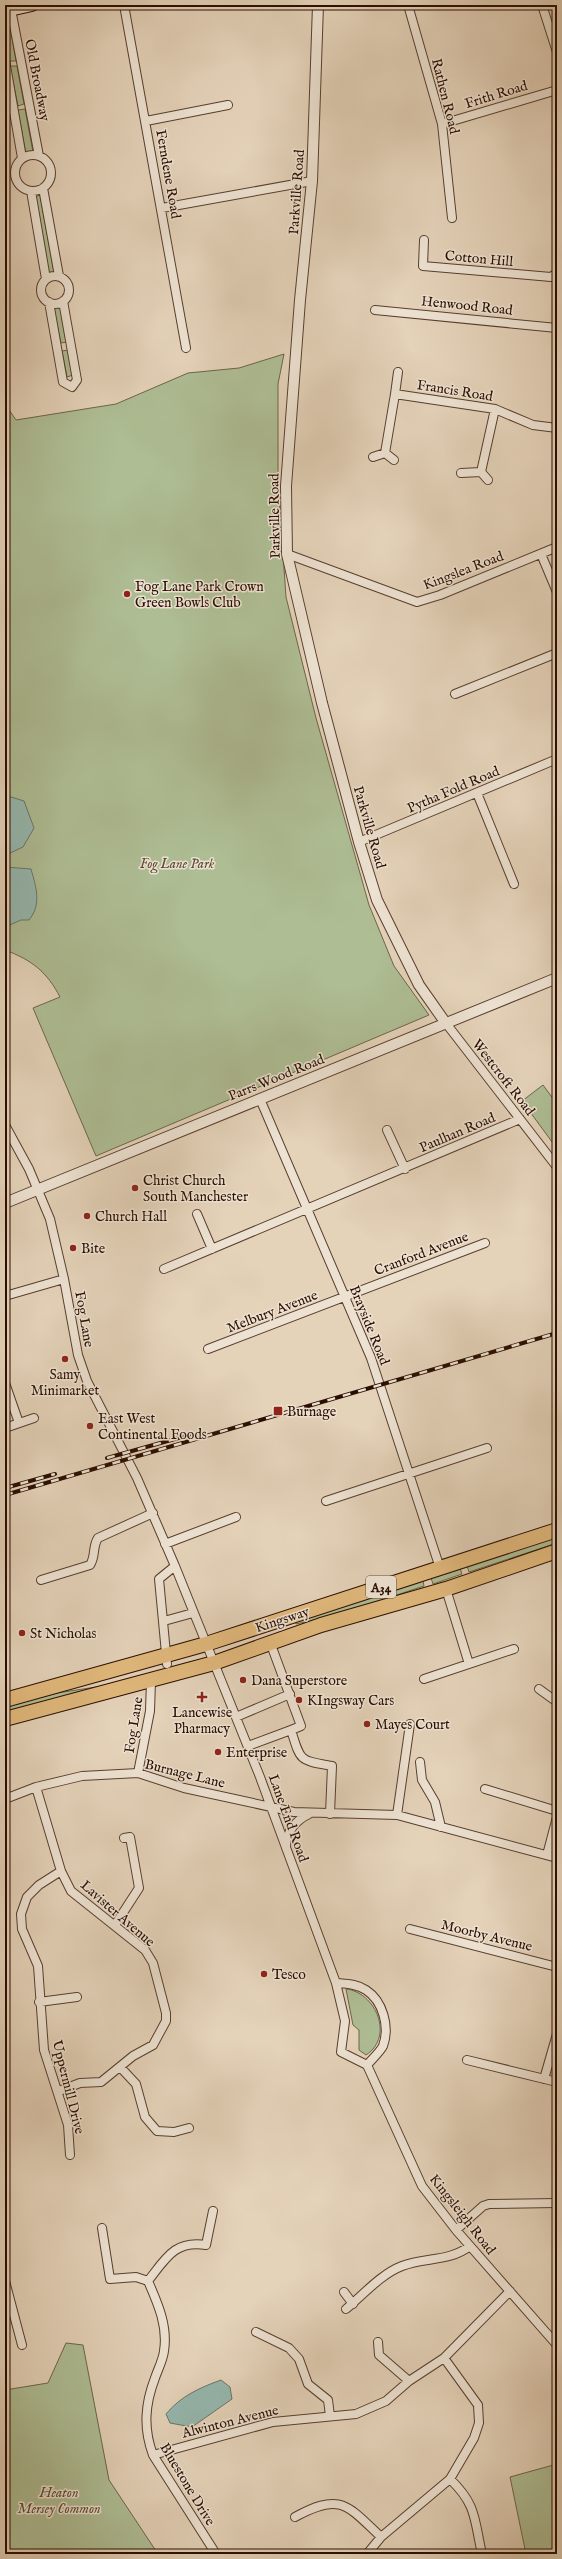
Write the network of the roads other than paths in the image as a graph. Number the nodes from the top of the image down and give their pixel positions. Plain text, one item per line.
1 (32, 5) edge
2 (124, 5) edge
3 (318, 5) edge
4 (408, 5) edge
5 (542, 5) edge
6 (8, 10) edge
7 (557, 52) edge
8 (5, 60) edge
9 (557, 90) edge
10 (228, 105) dead end
11 (146, 121) junction
12 (442, 124) junction
13 (39, 156) junction
14 (22, 158) junction
15 (312, 181) junction
16 (42, 188) junction
17 (31, 191) junction
18 (162, 208) junction
19 (452, 218) dead end
20 (424, 240) dead end
21 (557, 273) edge
22 (59, 276) junction
23 (46, 279) junction
24 (63, 301) junction
25 (49, 302) junction
26 (375, 310) dead end
27 (557, 328) edge
28 (186, 348) dead end
29 (398, 372) dead end
30 (395, 394) junction
31 (495, 409) junction
32 (557, 428) edge
33 (385, 452) junction
34 (373, 457) dead end
35 (394, 460) dead end
36 (481, 472) junction
37 (461, 473) dead end
38 (488, 480) dead end
39 (557, 547) edge
40 (287, 554) junction
41 (541, 554) junction
42 (557, 592) edge
43 (557, 653) edge
44 (455, 694) dead end
45 (557, 759) edge
46 (477, 793) junction
47 (359, 842) junction
48 (514, 884) dead end
49 (557, 978) edge
50 (445, 1022) junction
51 (260, 1099) junction
52 (520, 1119) junction
53 (5, 1125) edge
54 (387, 1130) dead end
55 (557, 1167) edge
56 (405, 1169) junction
57 (38, 1190) junction
58 (5, 1203) edge
59 (309, 1208) junction
60 (197, 1214) dead end
61 (485, 1242) dead end
62 (212, 1249) junction
63 (164, 1269) dead end
64 (64, 1279) junction
65 (5, 1296) edge
66 (345, 1297) junction
67 (208, 1349) dead end
68 (5, 1383) edge
69 (34, 1418) dead end
70 (19, 1423) junction
71 (5, 1428) edge
72 (487, 1448) dead end
73 (407, 1473) junction
74 (326, 1501) dead end
75 (153, 1513) junction
76 (236, 1517) dead end
77 (557, 1530) edge
78 (165, 1544) junction
79 (557, 1552) edge
80 (175, 1566) junction
81 (440, 1568) junction
82 (41, 1580) dead end
83 (446, 1589) junction
84 (193, 1613) junction
85 (164, 1621) junction
86 (321, 1625) junction
87 (270, 1642) junction
88 (206, 1644) junction
89 (514, 1649) dead end
90 (166, 1660) junction
91 (214, 1663) junction
92 (469, 1664) junction
93 (424, 1679) dead end
94 (151, 1681) junction
95 (59, 1686) junction
96 (101, 1688) junction
97 (539, 1689) dead end
98 (290, 1694) junction
99 (5, 1700) edge
100 (557, 1702) edge
101 (236, 1717) junction
102 (5, 1719) edge
103 (410, 1724) dead end
104 (291, 1730) junction
105 (248, 1746) junction
106 (420, 1762) dead end
107 (138, 1773) junction
108 (36, 1788) junction
109 (485, 1789) dead end
110 (5, 1799) edge
111 (271, 1808) junction
112 (557, 1810) edge
113 (312, 1814) junction
114 (330, 1814) junction
115 (397, 1815) junction
116 (557, 1817) edge
117 (441, 1827) junction
118 (124, 1838) dead end
119 (286, 1848) junction
120 (547, 1855) junction
121 (557, 1858) edge
122 (61, 1871) junction
123 (115, 1925) junction
124 (410, 1929) dead end
125 (557, 1967) edge
126 (336, 1984) junction
127 (78, 1997) dead end
128 (39, 2002) junction
129 (557, 2034) edge
130 (467, 2060) dead end
131 (367, 2065) junction
132 (120, 2068) junction
133 (544, 2079) junction
134 (557, 2082) edge
135 (59, 2091) junction
136 (189, 2128) dead end
137 (70, 2155) dead end
138 (557, 2203) edge
139 (213, 2211) dead end
140 (102, 2228) dead end
141 (456, 2230) junction
142 (470, 2246) junction
143 (148, 2280) junction
144 (5, 2281) edge
145 (510, 2291) junction
146 (344, 2292) dead end
147 (353, 2304) junction
148 (346, 2309) dead end
149 (256, 2332) dead end
150 (378, 2342) dead end
151 (22, 2345) dead end
152 (557, 2345) edge
153 (444, 2358) junction
154 (409, 2381) junction
155 (330, 2416) junction
156 (153, 2455) junction
157 (450, 2479) junction
158 (295, 2517) dead end
159 (381, 2537) junction
160 (216, 2554) edge
161 (367, 2554) edge
162 (482, 2554) edge

1 - 6 main road
2 - 11 street, Ferndene Road
3 - 15 street, Parkville Road
4 - 12 street, Rathen Road
5 - 7 street
6 - 13 street, Old Broadway
8 - 14 street, Old Broadway
9 - 12 street, Frith Road
10 - 11 street
11 - 18 street, Ferndene Road
12 - 19 street, Rathen Road
13 - 14 street
13 - 16 street, Old Broadway
14 - 17 street
15 - 18 street
15 - 40 street, Parkville Road
16 - 17 street
16 - 22 street
17 - 23 street
18 - 28 street, Ferndene Road
20 - 21 street, Cotton Hill
22 - 23 street
22 - 24 street
23 - 25 street
24 - 25 street
24 - 25 street
26 - 27 street, Henwood Road
29 - 30 street, Francis Road
30 - 31 street, Francis Road
30 - 33 street, Francis Road
31 - 32 street, Francis Road
31 - 36 street
33 - 34 street
33 - 35 street
36 - 37 street
36 - 38 street
39 - 41 street, Kingslea Road
40 - 41 street, Kingslea Road
40 - 47 street, Parkville Road
41 - 42 street
43 - 44 street
45 - 46 street, Pytha Fold Road
46 - 47 street, Pytha Fold Road
46 - 48 street
47 - 50 street, Parkville Road
49 - 50 street, Parrs Wood Road
50 - 51 street, Parrs Wood Road
50 - 52 street, Westcroft Road
51 - 57 street, Parrs Wood Road
51 - 59 street, Brayside Road
52 - 55 street, Westcroft Road
52 - 56 street, Paulhan Road
53 - 57 street, Fog Lane
54 - 56 street
56 - 59 street, Paulhan Road
57 - 58 street, Parrs Wood Road
57 - 64 street, Fog Lane
59 - 62 street, Paulhan Road
59 - 66 street, Brayside Road
60 - 62 street
61 - 66 street, Cranford Avenue
62 - 63 street, Paulhan Road
64 - 65 street
64 - 75 street, Fog Lane
66 - 67 street, Melbury Avenue
66 - 73 street, Brayside Road
68 - 70 street
69 - 70 street
70 - 71 street
72 - 73 street
73 - 74 street
73 - 81 street, Brayside Road
75 - 78 street, Fog Lane
75 - 82 street
76 - 78 street
77 - 81 highway, Kingsway / A34
78 - 80 street, Fog Lane
79 - 83 highway, Kingsway / A34
80 - 84 street, Fog Lane
80 - 85 street
81 - 88 highway, Kingsway / A34
83 - 86 highway, Kingsway / A34
83 - 92 street
84 - 85 street
84 - 88 street, Fog Lane
85 - 90 street
86 - 87 highway, Kingsway / A34
86 - 88 highway
87 - 91 highway, Kingsway / A34
87 - 98 street
88 - 90 highway, Kingsway / A34
88 - 91 street, Fog Lane
89 - 92 street
90 - 91 highway
90 - 95 highway, Kingsway / A34
90 - 96 highway
91 - 94 highway, Kingsway / A34
91 - 101 street, Lane End Road
92 - 93 street
94 - 96 highway, Kingsway / A34
94 - 107 street, Fog Lane
95 - 96 highway
95 - 99 highway, Kingsway / A34
96 - 102 highway, Kingsway / A34
97 - 100 street
98 - 101 street
98 - 104 street
101 - 105 street, Lane End Road
103 - 115 street
104 - 105 street
104 - 114 street
105 - 111 street, Lane End Road
106 - 117 street
107 - 108 street, Burnage Lane
107 - 111 street, Burnage Lane
108 - 110 street, Burnage Lane
108 - 122 street, Lavister Avenue
109 - 112 street
111 - 113 street, Burnage Lane
111 - 119 street, Lane End Road
113 - 114 street, Burnage Lane
113 - 119 street
114 - 115 street, Burnage Lane
115 - 117 street, Burnage Lane
116 - 120 street
117 - 120 street, Burnage Lane
118 - 123 street
119 - 126 street, Lane End Road
120 - 121 street, Burnage Lane
122 - 123 street, Lavister Avenue
122 - 128 street, Uppermill Drive
123 - 132 street, Lavister Avenue
124 - 125 street, Moorby Avenue
126 - 131 street, Lane End Road
126 - 131 street
127 - 128 street
128 - 135 street, Uppermill Drive
129 - 133 street
130 - 133 street
131 - 141 street, Kingsleigh Road
132 - 135 street, Lavister Avenue
132 - 136 street
133 - 134 street
135 - 137 street, Uppermill Drive
138 - 141 street
139 - 143 street
140 - 143 street
141 - 142 street, Kingsleigh Road
142 - 145 street, Kingsleigh Road
142 - 147 street
143 - 156 street, Bluestone Drive
144 - 151 street
145 - 152 street, Kingsleigh Road
145 - 153 street, Alwinton Avenue
146 - 147 street
147 - 148 street
149 - 155 street
150 - 154 street
153 - 154 street, Alwinton Avenue
153 - 157 street
154 - 155 street, Alwinton Avenue
155 - 156 street, Alwinton Avenue
156 - 160 street, Bluestone Drive
157 - 159 street
157 - 162 street
158 - 159 street
159 - 161 street

